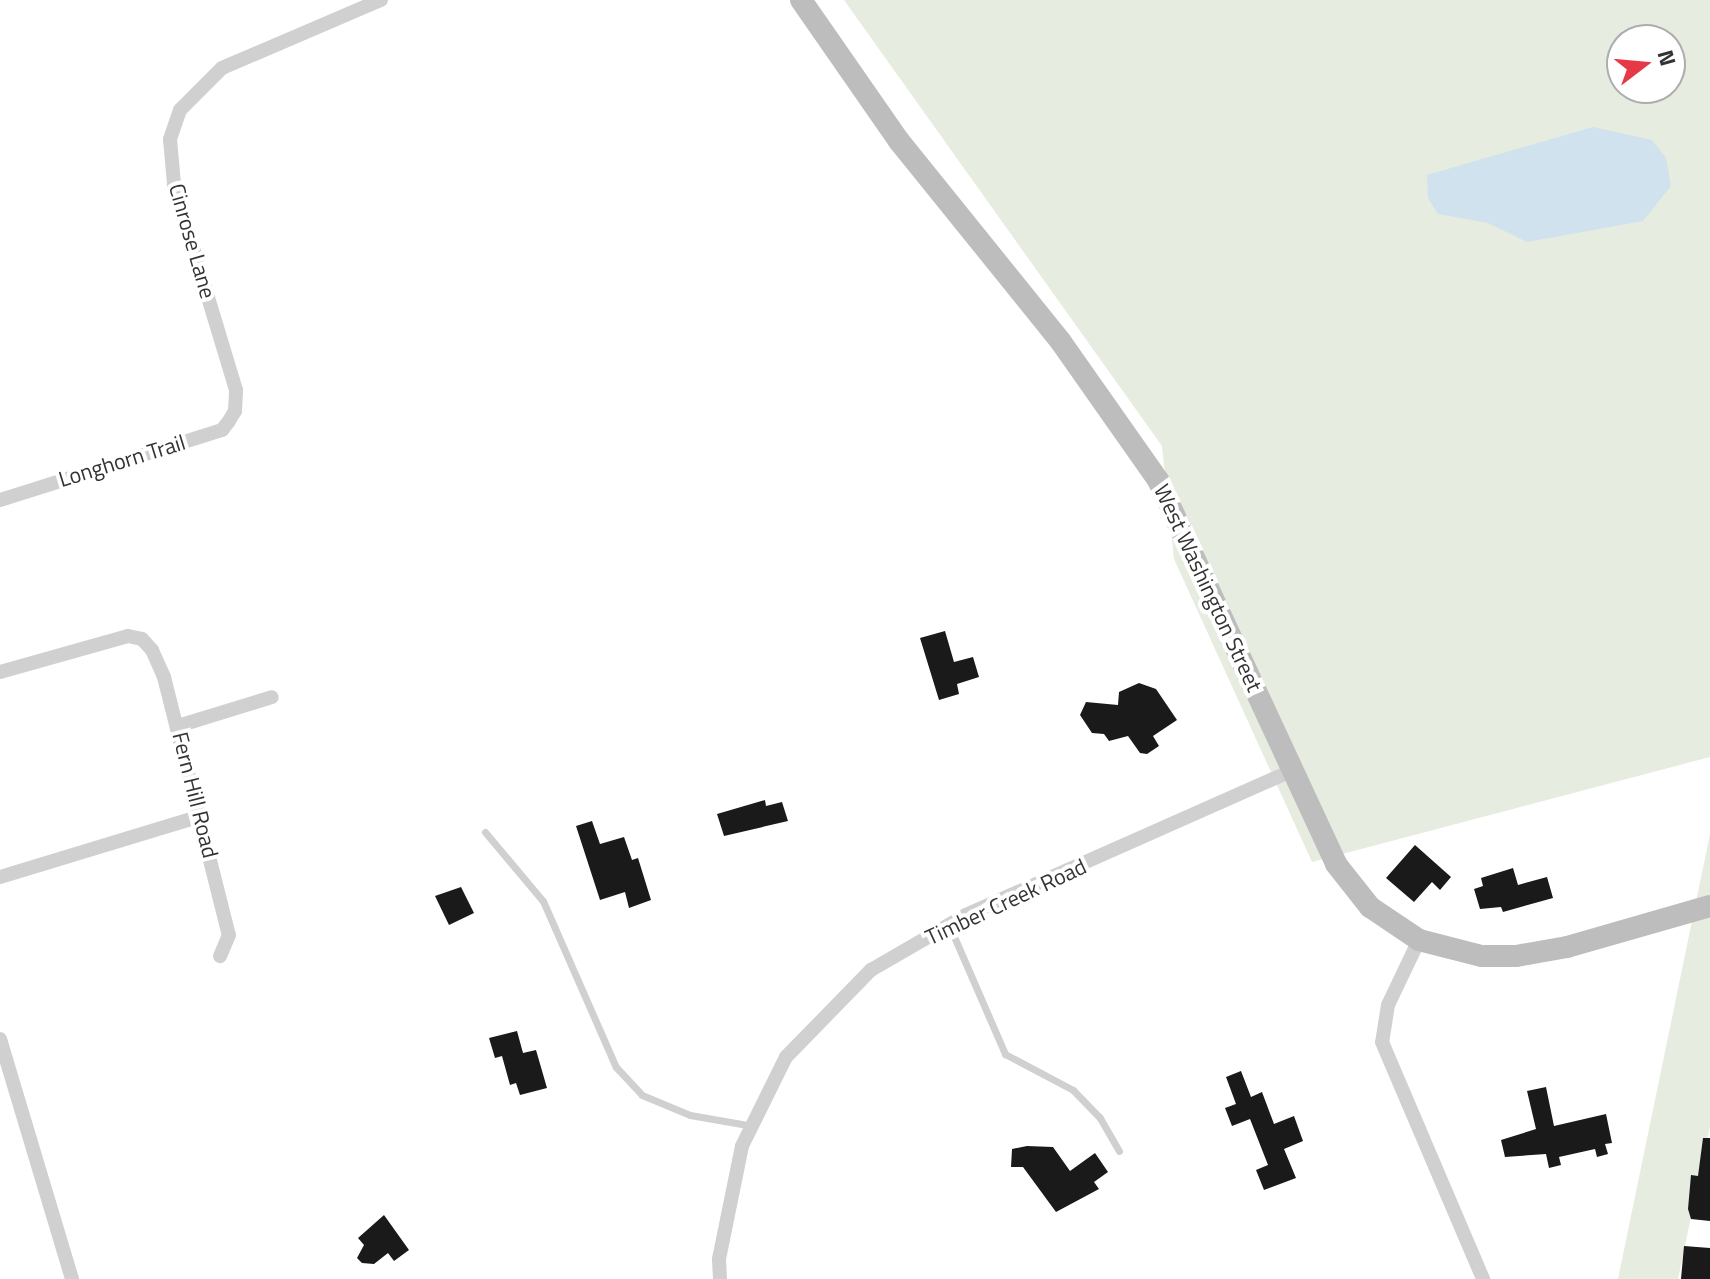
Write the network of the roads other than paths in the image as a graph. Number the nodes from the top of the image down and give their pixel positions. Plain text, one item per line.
1 (381, 0) edge
2 (801, 0) edge
3 (235, 411) joint
4 (0, 500) edge
5 (0, 672) edge
6 (272, 697) dead end
7 (178, 726) junction
8 (1293, 770) junction
9 (201, 816) junction
10 (485, 832) dead end
11 (0, 877) edge
12 (1710, 906) edge
13 (949, 925) junction
14 (1419, 940) junction
15 (220, 956) dead end
16 (0, 1039) edge
17 (753, 1126) junction
18 (1119, 1151) dead end
19 (72, 1279) edge
20 (720, 1279) edge
21 (1483, 1279) edge

1 - 3 street, Cinrose Lane
2 - 8 street, West Washington Street
3 - 4 street, Longhorn Trail
5 - 7 street, Fern Hill Road
6 - 7 street
7 - 9 street, Fern Hill Road
8 - 13 street, Timber Creek Road
8 - 14 street, West Washington Street
9 - 11 street
9 - 15 street, Fern Hill Road
10 - 17 lane
12 - 14 street, West Washington Street
13 - 17 street, Timber Creek Road
13 - 18 lane
14 - 21 street
16 - 19 street
17 - 20 street, Timber Creek Road

